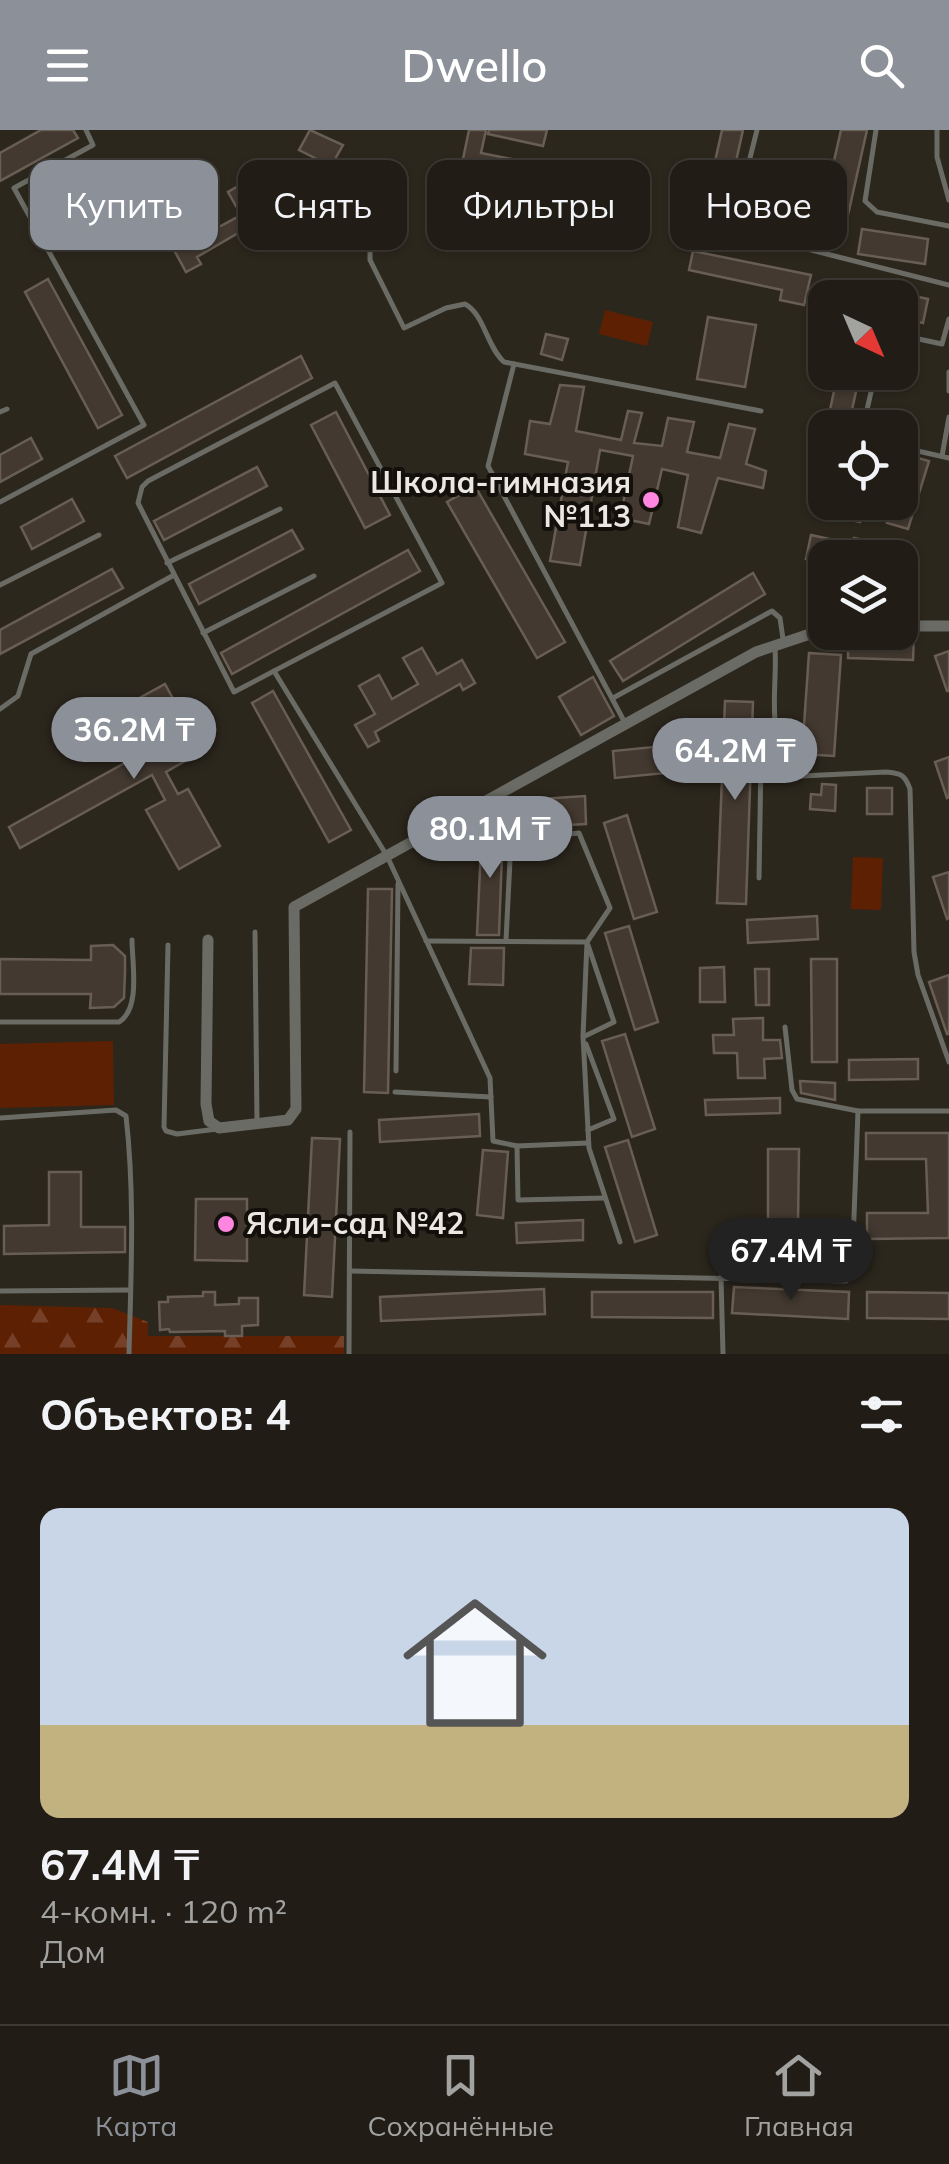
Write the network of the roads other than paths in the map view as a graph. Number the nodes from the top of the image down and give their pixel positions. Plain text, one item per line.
1 (86, 130) edge
2 (756, 130) edge
3 (876, 130) edge
4 (937, 130) edge
5 (949, 200) edge
6 (949, 226) edge
7 (370, 250) edge
8 (949, 285) edge
9 (949, 319) edge
10 (918, 338) edge
11 (514, 364) junction
12 (949, 372) edge
13 (949, 391) edge
14 (762, 412) dead end
15 (949, 417) edge
16 (918, 451) edge
17 (946, 457) edge
18 (0, 502) edge
19 (280, 509) dead end
20 (98, 535) dead end
21 (167, 564) junction
22 (174, 575) junction
23 (314, 576) dead end
24 (0, 585) edge
25 (918, 626) edge
26 (949, 626) edge
27 (203, 632) junction
28 (808, 635) edge
29 (779, 644) junction
30 (274, 671) junction
31 (612, 699) junction
32 (0, 709) edge
33 (625, 724) junction
34 (773, 730) junction
35 (387, 856) junction
36 (759, 878) dead end
37 (398, 882) junction
38 (255, 932) dead end
39 (132, 940) dead end
40 (208, 940) dead end
41 (506, 940) junction
42 (426, 941) junction
43 (587, 942) junction
44 (168, 945) dead end
45 (0, 1022) edge
46 (785, 1027) dead end
47 (583, 1036) junction
48 (949, 1062) edge
49 (396, 1071) dead end
50 (395, 1092) dead end
51 (491, 1097) junction
52 (858, 1110) junction
53 (949, 1112) edge
54 (0, 1118) edge
55 (256, 1125) junction
56 (220, 1128) junction
57 (588, 1130) junction
58 (350, 1132) dead end
59 (588, 1142) junction
60 (516, 1146) junction
61 (605, 1198) junction
62 (620, 1242) dead end
63 (350, 1270) junction
64 (720, 1276) junction
65 (130, 1290) junction
66 (0, 1291) edge
67 (128, 1354) edge
68 (349, 1354) edge
69 (723, 1354) edge

1 - 18 lane
2 - 8 lane
3 - 6 lane
4 - 5 lane
7 - 11 lane
9 - 10 lane
11 - 14 lane
11 - 31 lane
12 - 13 lane
15 - 17 lane
16 - 17 lane
19 - 21 lane
20 - 24 lane
21 - 22 lane
21 - 30 lane
22 - 27 lane
22 - 32 lane
23 - 27 lane
25 - 26 street
27 - 30 lane
28 - 29 street
29 - 31 lane
29 - 33 street
29 - 34 lane
30 - 35 lane
31 - 33 lane
33 - 35 street
34 - 36 lane
34 - 48 lane
35 - 37 lane
35 - 55 street
37 - 42 lane
37 - 49 lane
38 - 55 lane
39 - 45 lane
40 - 56 street
41 - 42 lane
41 - 43 lane
41 - 43 lane
42 - 51 lane
43 - 47 lane
43 - 47 lane
44 - 56 lane
46 - 52 lane
47 - 57 lane
47 - 57 lane
50 - 51 lane
51 - 60 lane
52 - 53 lane
52 - 64 lane
54 - 65 lane
55 - 56 street
57 - 59 lane
58 - 63 lane
59 - 60 lane
59 - 61 lane
60 - 61 lane
61 - 62 lane
63 - 64 lane
63 - 68 lane
64 - 69 lane
65 - 66 lane
65 - 67 lane

